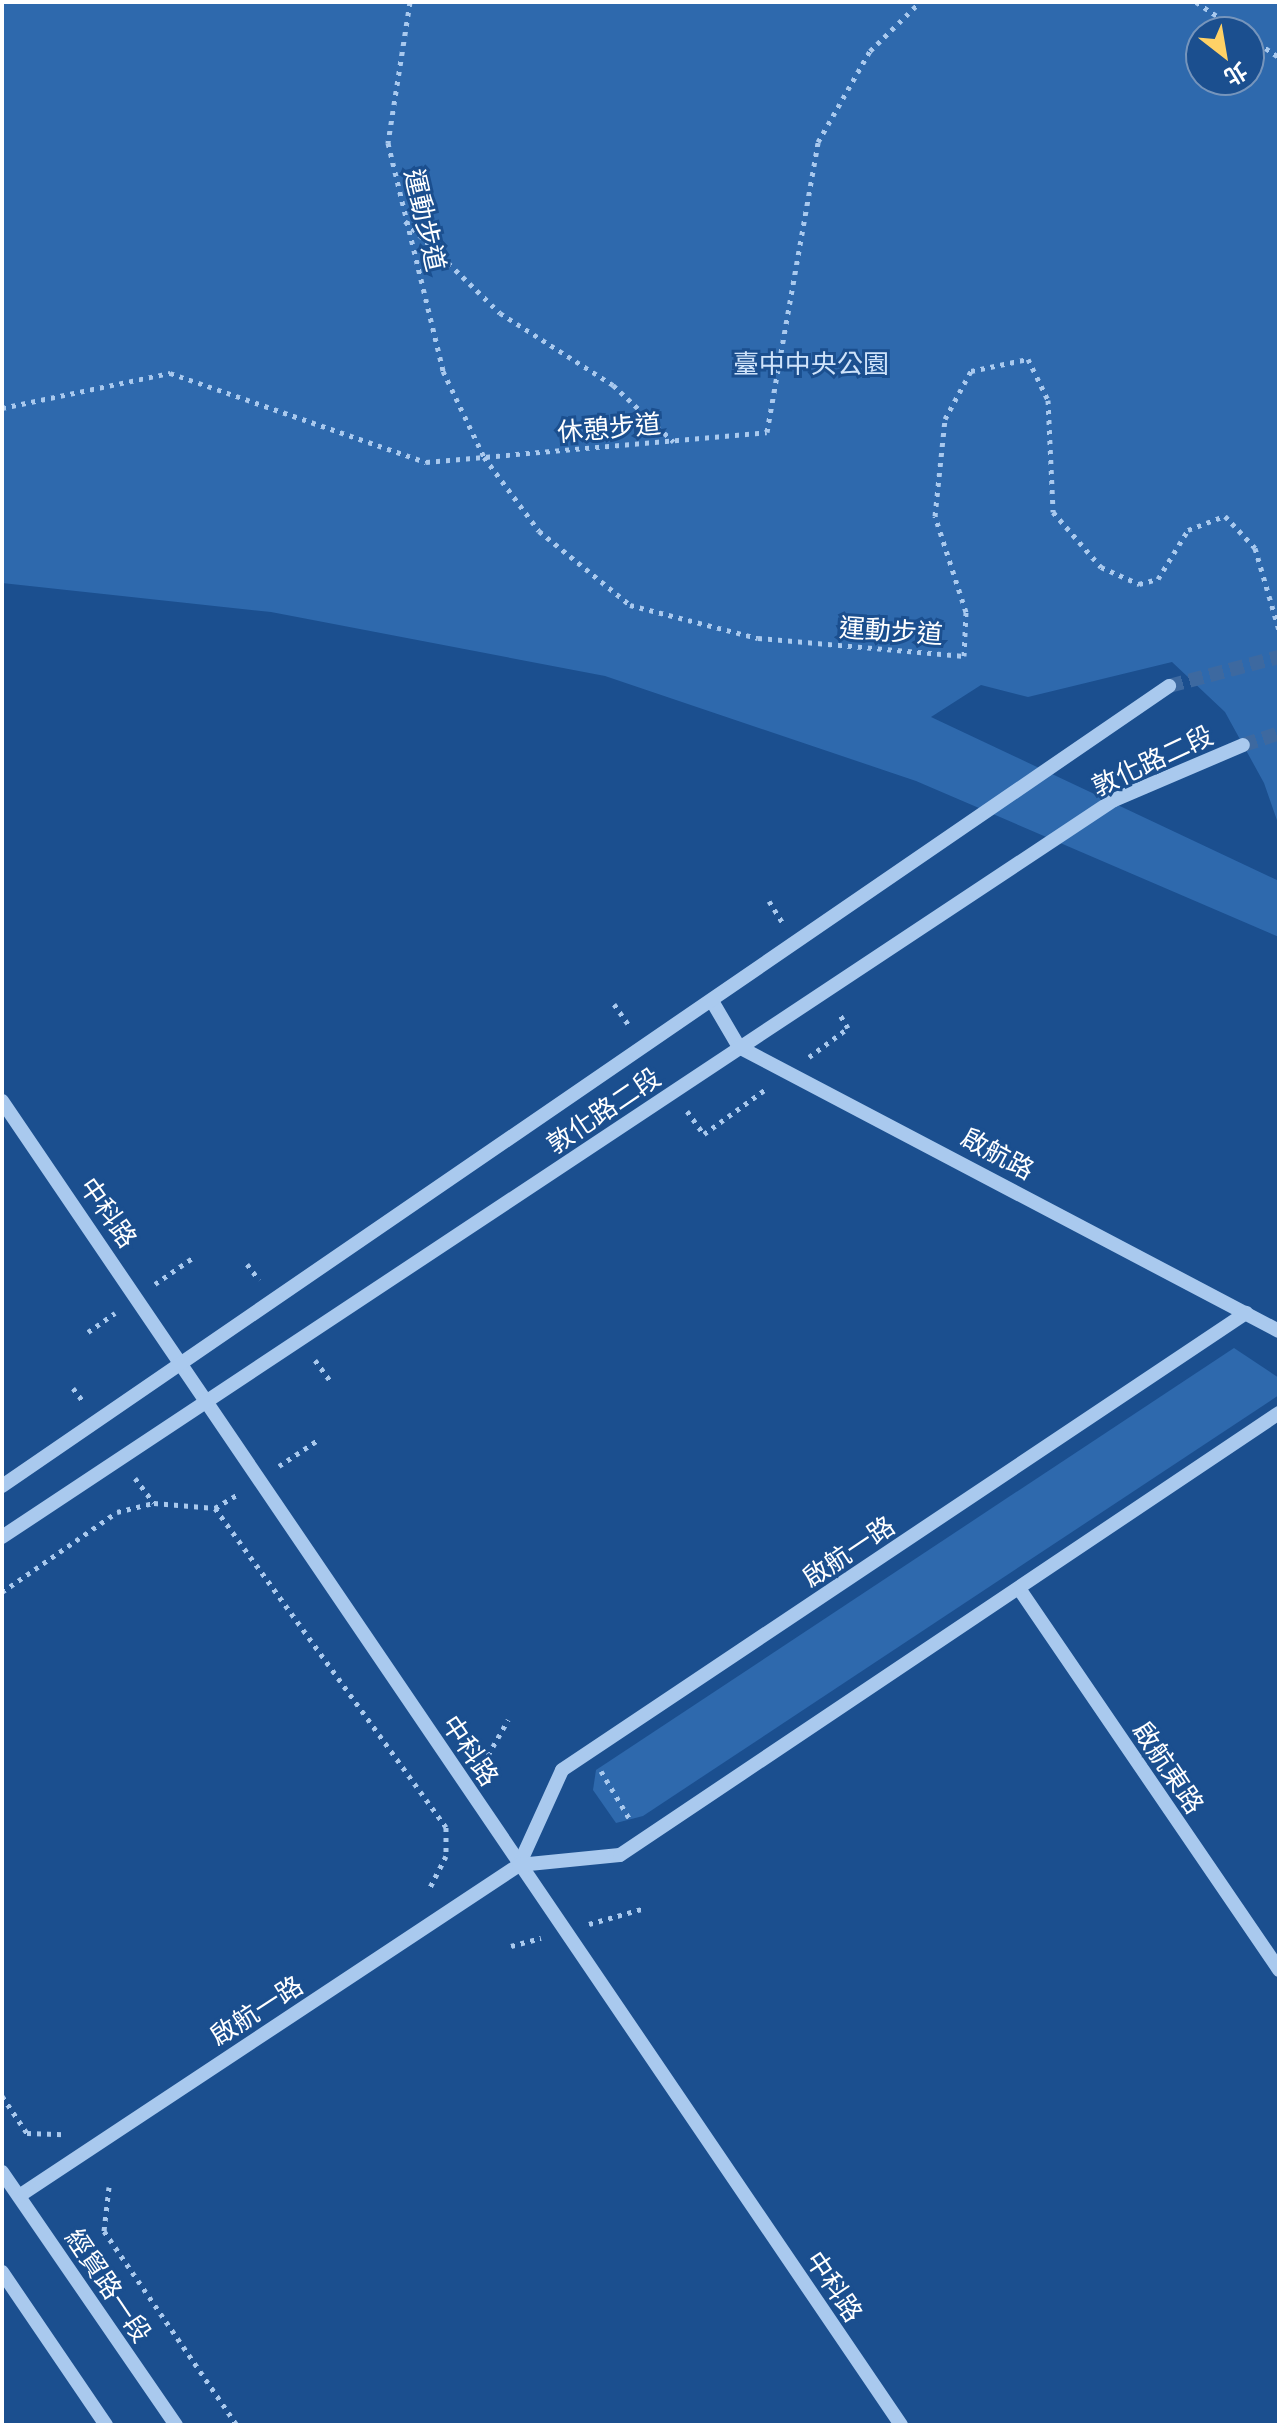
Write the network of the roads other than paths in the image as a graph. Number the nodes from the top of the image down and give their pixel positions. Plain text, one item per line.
1 (1169, 686) tunnel mouth
2 (1243, 745) tunnel mouth
3 (712, 1001) junction
4 (739, 1047) junction
5 (2, 1101) edge
6 (1246, 1313) junction
7 (1279, 1331) edge
8 (183, 1361) junction
9 (209, 1401) junction
10 (1279, 1413) edge
11 (2, 1486) edge
12 (2, 1537) edge
13 (1020, 1590) junction
14 (519, 1865) junction
15 (1279, 1970) edge
16 (2, 2172) edge
17 (19, 2196) junction
18 (2, 2272) edge
19 (106, 2425) edge
20 (176, 2425) edge
21 (901, 2425) edge

1 - 3 street, 敦化路二段
2 - 4 street, 敦化路二段
3 - 4 street
3 - 8 street, 敦化路二段
4 - 6 street, 啟航路
4 - 9 street, 敦化路二段
5 - 8 street, 中科路
6 - 7 street, 啟航路
6 - 14 street, 啟航一路
8 - 9 street, 中科路
8 - 11 street, 敦化路二段
9 - 12 street, 敦化路二段
9 - 14 street, 中科路
10 - 13 street, 啟航一路
13 - 14 street, 啟航一路
13 - 15 street, 啟航東路
14 - 17 street, 啟航一路
14 - 21 street, 中科路
16 - 17 street, 經貿路一段
17 - 20 street, 經貿路一段
18 - 19 street

